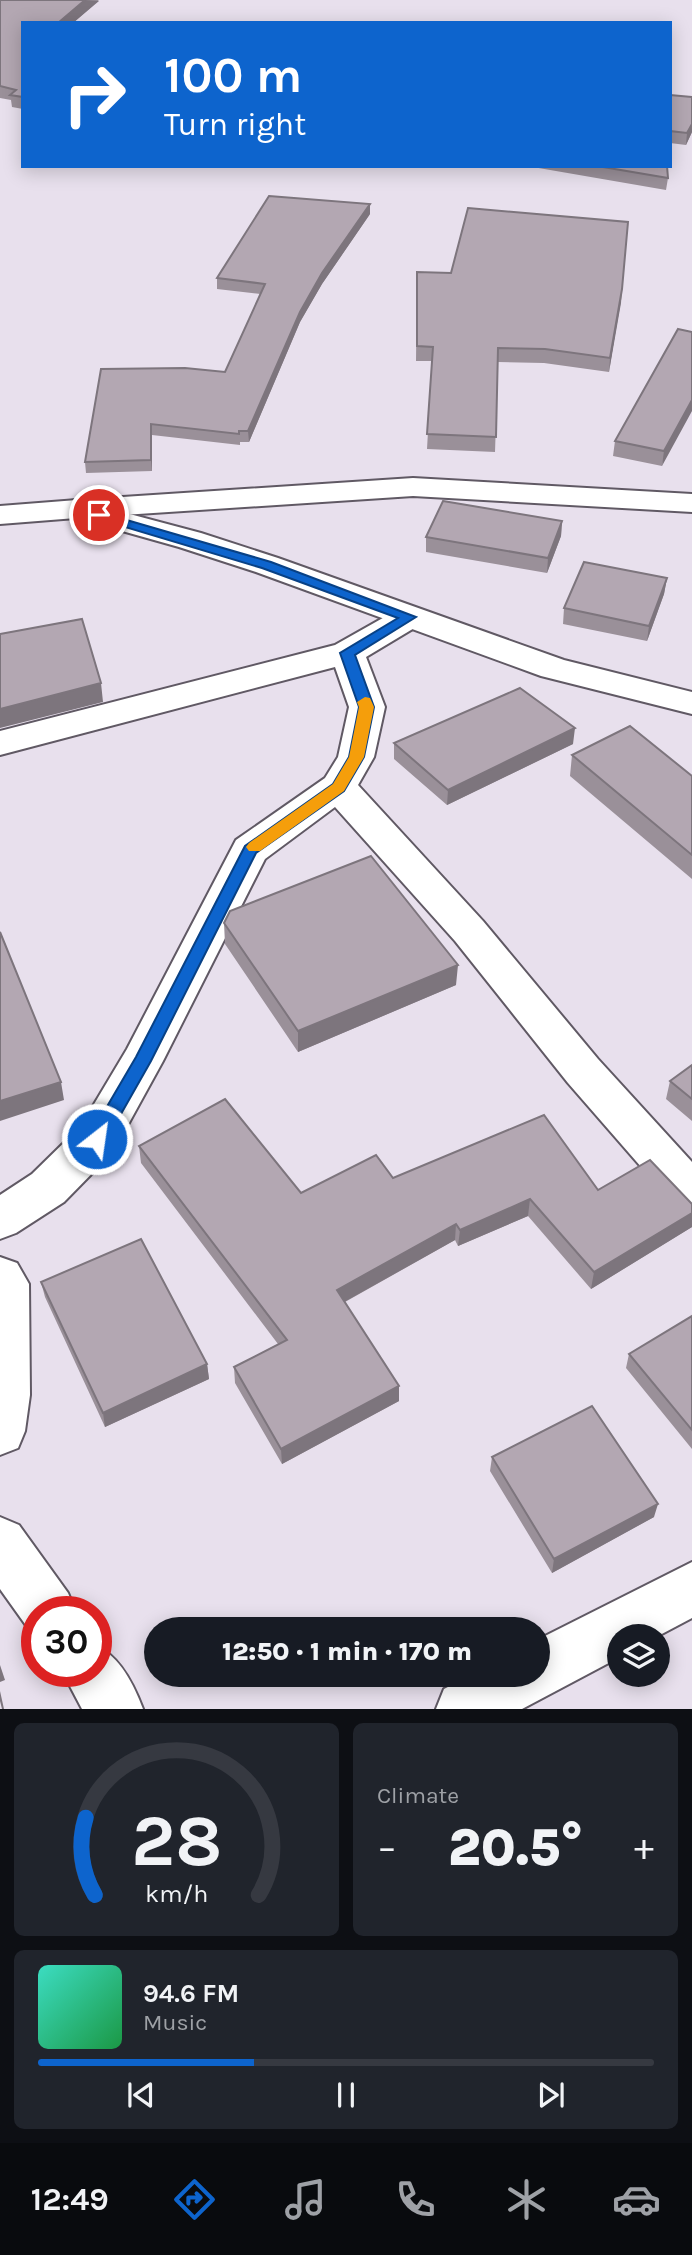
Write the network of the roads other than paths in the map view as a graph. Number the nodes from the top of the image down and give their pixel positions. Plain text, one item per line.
1 (692, 503) edge
2 (77, 509) junction
3 (0, 515) edge
4 (409, 617) junction
5 (347, 653) junction
6 (692, 703) edge
7 (0, 743) edge
8 (338, 787) junction
9 (692, 1193) edge
10 (0, 1219) edge
11 (0, 1278) edge
12 (0, 1431) edge
13 (0, 1543) edge
14 (692, 1589) edge
15 (38, 1596) edge
16 (550, 1663) edge
17 (101, 1687) edge
18 (506, 1687) edge
19 (115, 1709) edge
20 (464, 1709) edge

1 - 2 street
2 - 3 street
2 - 4 street
4 - 5 street
4 - 6 street
5 - 7 street
5 - 8 street
8 - 9 street
8 - 10 street
11 - 12 street
13 - 15 street
14 - 16 street
17 - 19 street
18 - 20 street

